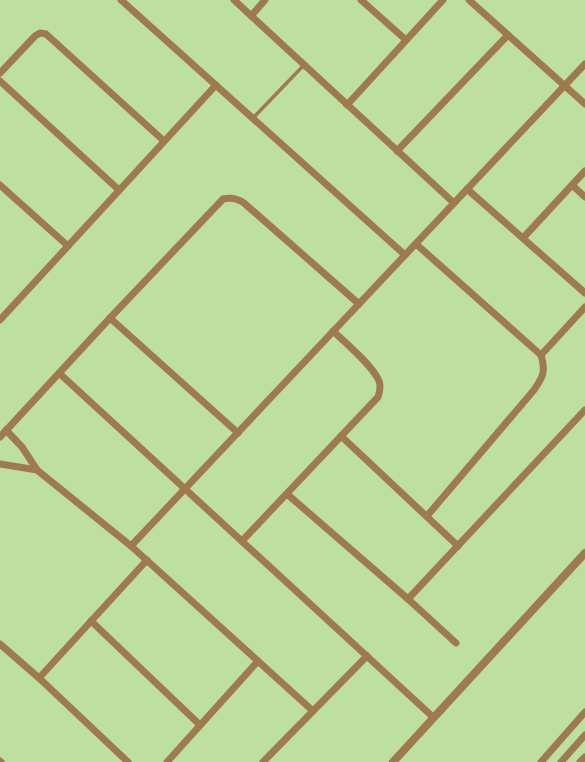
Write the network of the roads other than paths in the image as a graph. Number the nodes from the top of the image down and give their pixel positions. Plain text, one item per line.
1 (121, 0) edge
2 (234, 0) edge
3 (265, 0) edge
4 (361, 0) edge
5 (443, 0) edge
6 (469, 0) edge
7 (251, 16) junction
8 (508, 35) junction
9 (406, 40) junction
10 (585, 64) edge
11 (304, 65) junction
12 (0, 73) edge
13 (0, 81) edge
14 (216, 85) junction
15 (564, 86) junction
16 (585, 104) edge
17 (347, 105) junction
18 (253, 118) junction
19 (164, 141) junction
20 (397, 152) junction
21 (585, 171) edge
22 (0, 185) edge
23 (572, 185) junction
24 (467, 189) junction
25 (119, 190) junction
26 (585, 197) edge
27 (454, 203) junction
28 (523, 238) junction
29 (416, 244) junction
30 (68, 246) junction
31 (405, 254) junction
32 (585, 293) edge
33 (358, 304) junction
34 (585, 307) edge
35 (110, 318) junction
36 (0, 320) edge
37 (333, 331) junction
38 (541, 355) junction
39 (59, 373) junction
40 (585, 410) edge
41 (6, 430) junction
42 (238, 433) junction
43 (341, 436) junction
44 (0, 437) edge
45 (0, 464) edge
46 (37, 470) junction
47 (185, 489) junction
48 (287, 494) junction
49 (427, 516) junction
50 (242, 541) junction
51 (131, 546) junction
52 (458, 546) junction
53 (585, 553) edge
54 (147, 560) junction
55 (408, 599) junction
56 (91, 621) junction
57 (456, 643) dead end
58 (0, 644) edge
59 (367, 656) junction
60 (258, 661) junction
61 (39, 678) junction
62 (313, 711) junction
63 (585, 712) edge
64 (433, 717) junction
65 (200, 725) junction
66 (585, 735) edge
67 (585, 757) edge
68 (128, 762) edge
69 (167, 762) edge
70 (263, 762) edge
71 (393, 762) edge
72 (540, 762) edge
73 (560, 762) edge
74 (580, 762) edge

1 - 14 street
2 - 7 street
3 - 7 street
4 - 9 street
5 - 9 street
6 - 8 street
7 - 11 street
8 - 15 street
8 - 20 street
9 - 17 street
10 - 15 street
11 - 17 street
11 - 18 lane
12 - 19 street
13 - 25 street
14 - 18 street
14 - 19 street
15 - 16 street
15 - 24 street
17 - 20 street
18 - 31 street
19 - 25 street
20 - 27 street
21 - 23 street
22 - 30 street
23 - 26 street
23 - 28 street
24 - 27 street
24 - 28 street
25 - 30 street
27 - 29 street
28 - 32 street
29 - 31 street
29 - 38 street
30 - 36 street
31 - 33 street
33 - 35 street
33 - 37 street
34 - 38 street
35 - 39 street
35 - 42 street
37 - 42 street
37 - 43 street
38 - 49 street
39 - 41 street
39 - 47 street
40 - 52 street
41 - 44 street
41 - 46 street
42 - 47 street
43 - 48 street
43 - 49 street
45 - 46 street
46 - 51 street
47 - 50 street
47 - 51 street
48 - 50 street
48 - 55 street
49 - 52 street
50 - 59 street
51 - 54 street
52 - 55 street
53 - 64 street
54 - 56 street
54 - 60 street
55 - 57 street
56 - 61 street
56 - 65 street
58 - 61 street
59 - 62 street
59 - 64 street
60 - 62 street
60 - 65 street
61 - 68 street
62 - 70 street
63 - 72 street
64 - 71 street
65 - 69 street
66 - 73 street
67 - 74 street

